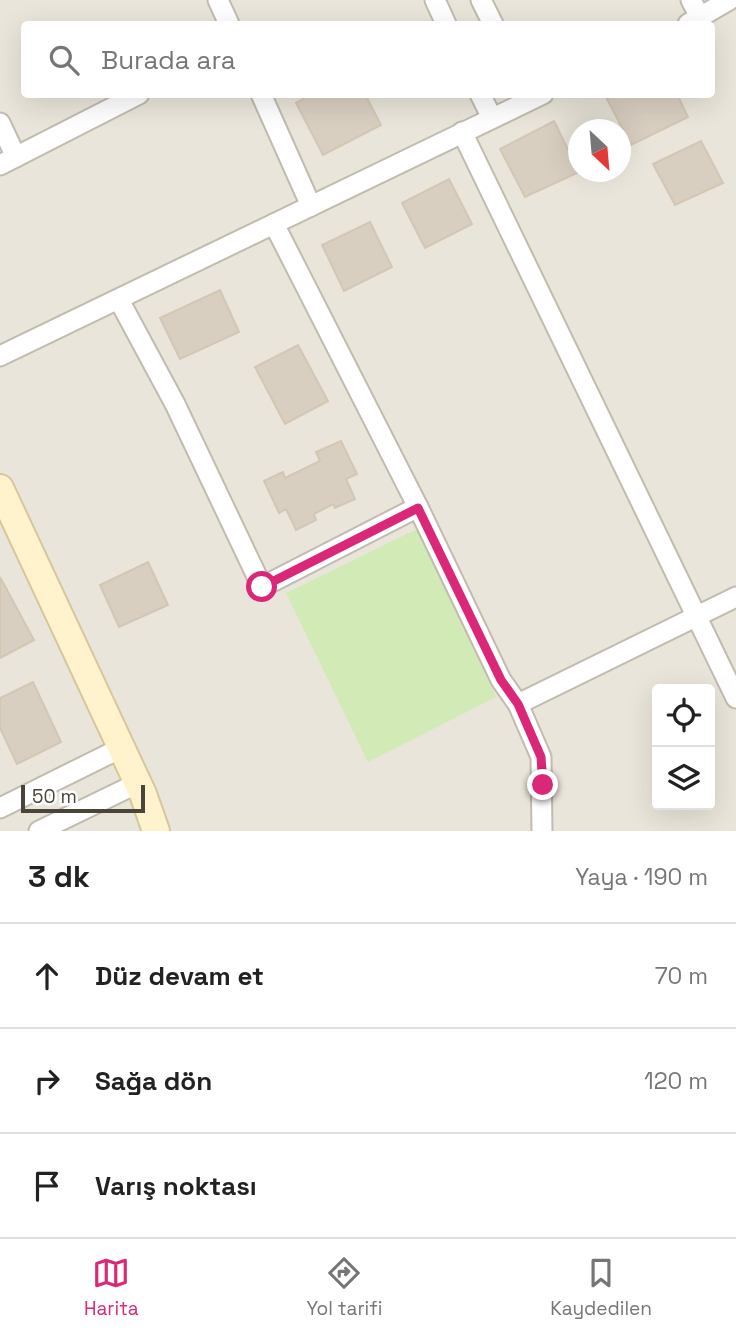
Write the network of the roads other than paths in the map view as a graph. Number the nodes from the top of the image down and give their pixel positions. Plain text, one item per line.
1 (218, 0) edge
2 (435, 0) edge
3 (481, 0) edge
4 (729, 0) edge
5 (693, 14) edge
6 (228, 21) edge
7 (445, 21) edge
8 (492, 21) edge
9 (131, 98) edge
10 (263, 98) edge
11 (482, 98) edge
12 (530, 98) edge
13 (492, 118) junction
14 (0, 123) edge
15 (462, 132) junction
16 (8, 161) edge
17 (312, 206) junction
18 (274, 224) junction
19 (119, 300) junction
20 (0, 356) edge
21 (0, 488) edge
22 (418, 508) junction
23 (736, 597) edge
24 (698, 618) junction
25 (736, 698) edge
26 (518, 704) junction
27 (121, 748) junction
28 (138, 783) junction
29 (0, 808) edge
30 (39, 831) edge
31 (156, 831) edge
32 (542, 831) edge

1 - 6 street
2 - 7 street
3 - 8 street
4 - 5 street
9 - 16 street
10 - 17 street
11 - 13 street
12 - 13 street
13 - 15 street
14 - 16 street
15 - 17 street
15 - 24 street
17 - 18 street
18 - 19 street
18 - 22 street
19 - 20 street
19 - 22 street
21 - 27 street
22 - 26 street
23 - 24 street
24 - 25 street
24 - 26 street
26 - 32 street
27 - 28 street
27 - 29 street
28 - 30 street
28 - 31 street

